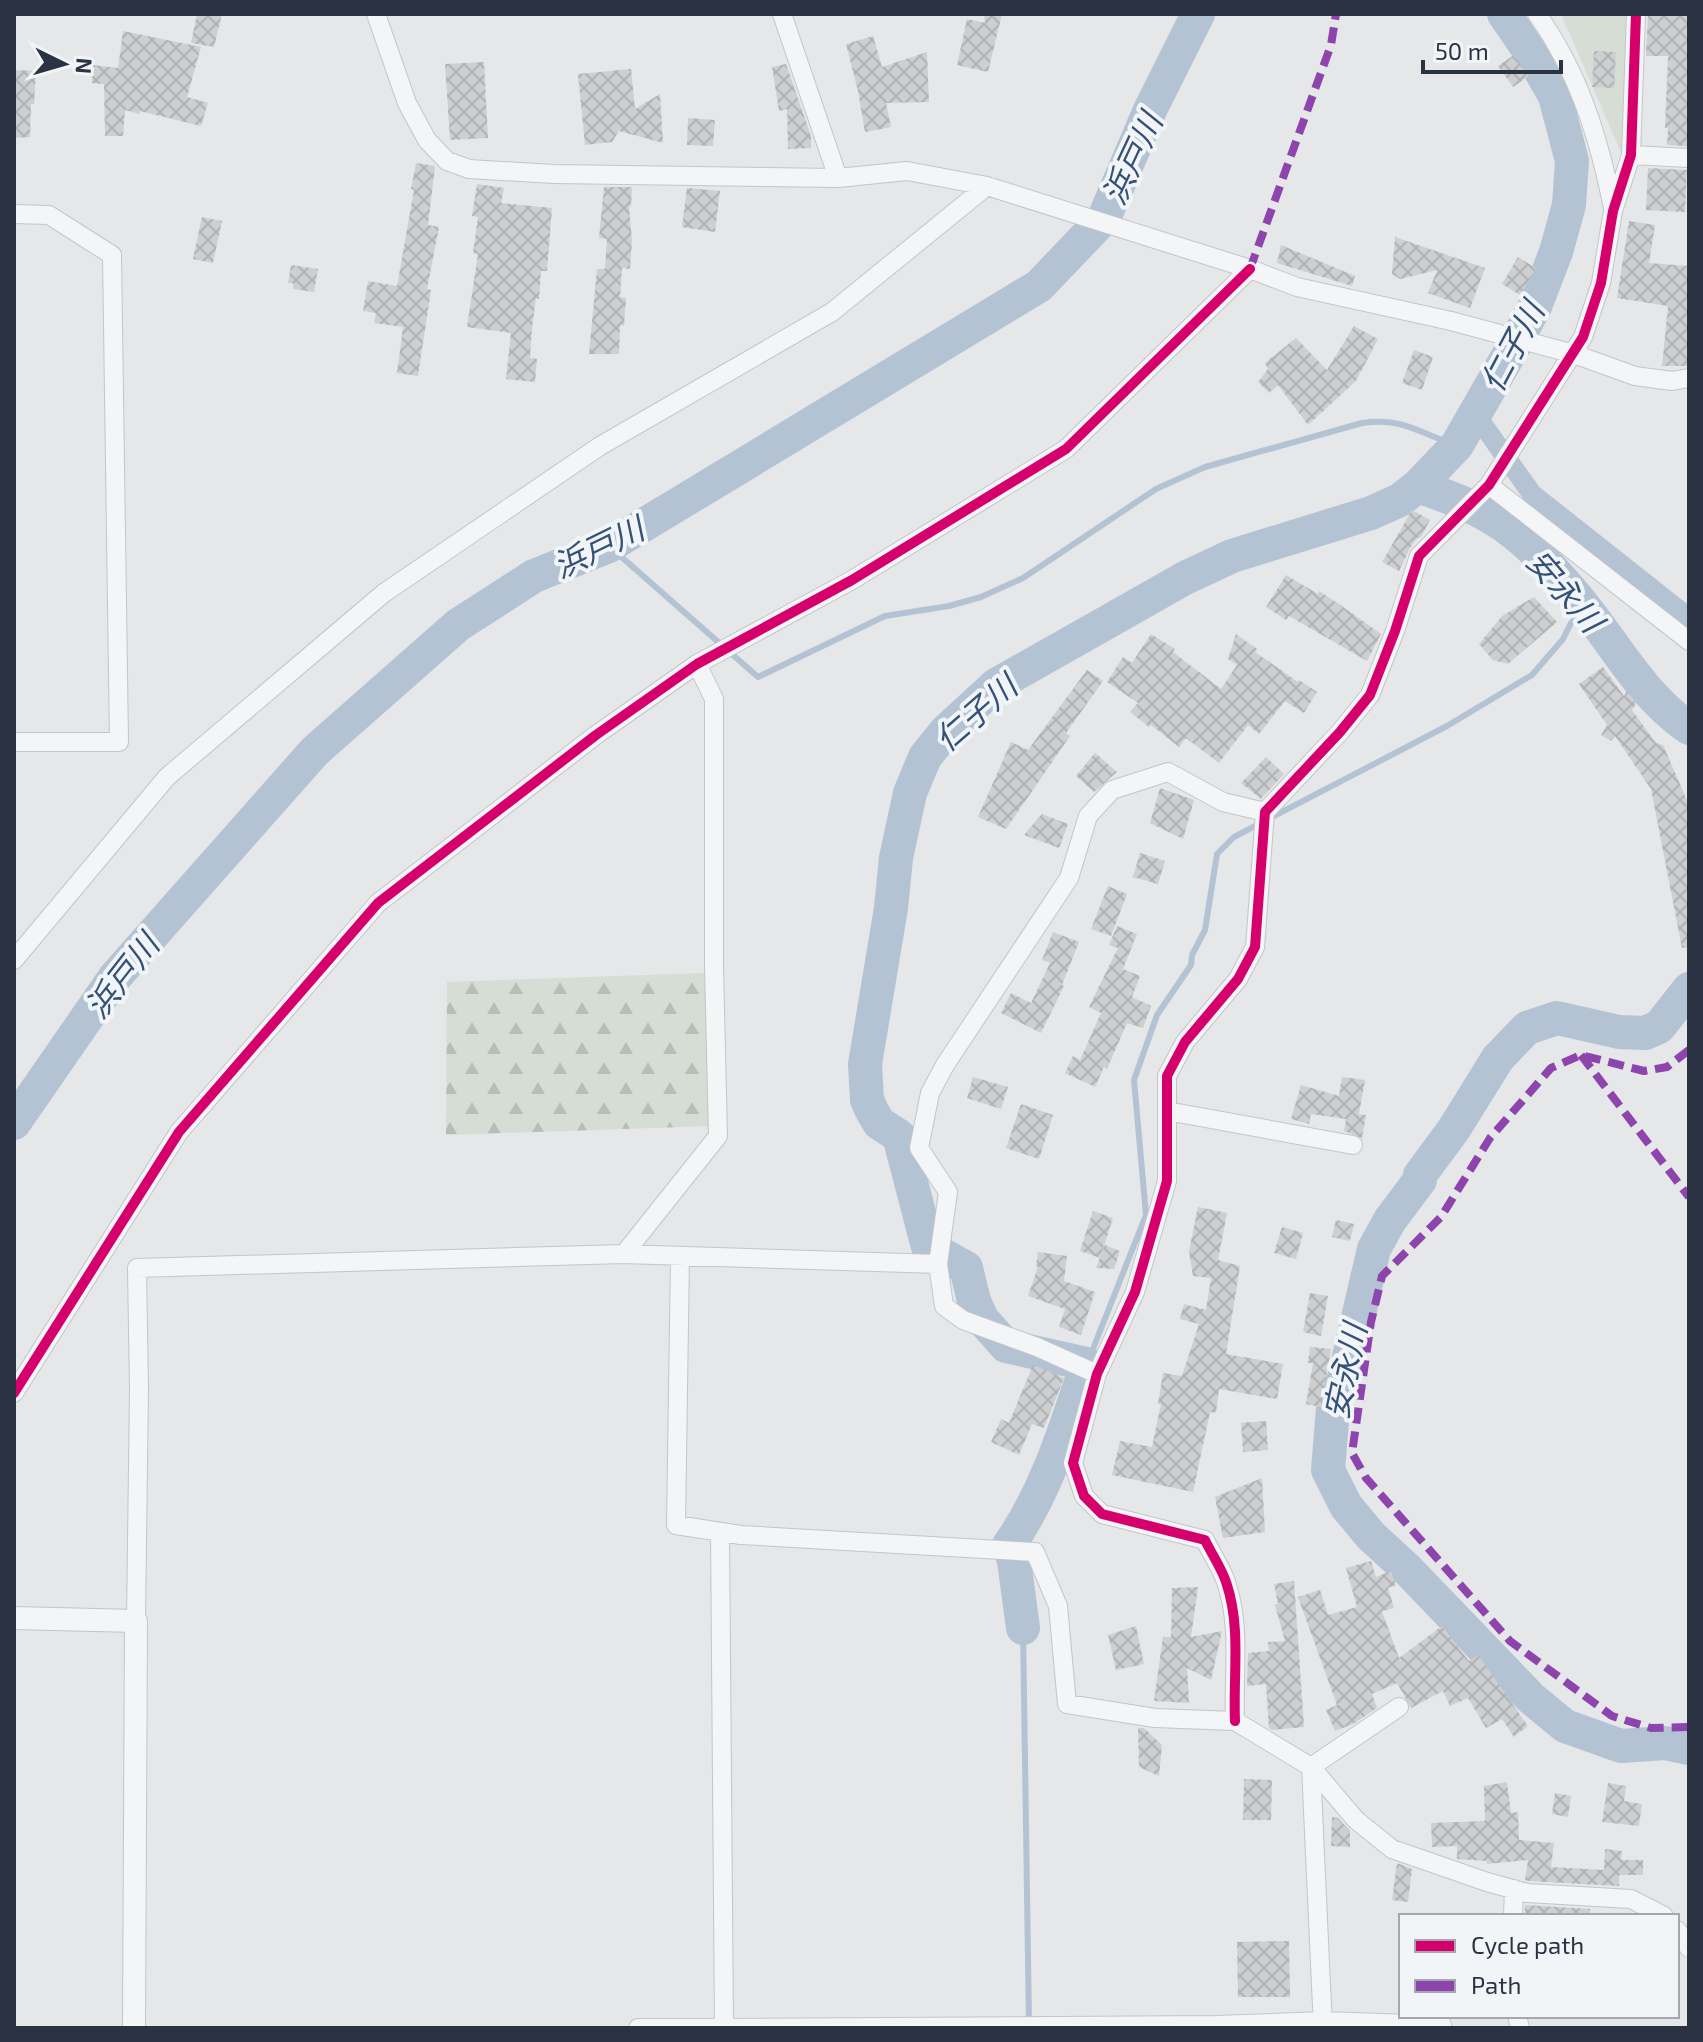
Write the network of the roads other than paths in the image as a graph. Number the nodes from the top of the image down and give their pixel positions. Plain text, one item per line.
1 (376, 14) edge
2 (782, 14) edge
3 (1537, 14) edge
4 (1636, 14) edge
5 (1631, 155) junction
6 (1689, 158) edge
7 (838, 178) junction
8 (987, 186) junction
9 (1613, 211) junction
10 (14, 214) edge
11 (1250, 269) junction
12 (1574, 354) junction
13 (1689, 378) edge
14 (1489, 485) junction
15 (1689, 641) edge
16 (697, 664) junction
17 (14, 742) edge
18 (1265, 812) junction
19 (14, 960) edge
20 (1167, 1111) junction
21 (1353, 1145) dead end
22 (624, 1254) junction
23 (680, 1257) junction
24 (938, 1264) junction
25 (1097, 1374) junction
26 (14, 1393) edge
27 (720, 1532) junction
28 (14, 1618) edge
29 (136, 1621) junction
30 (1399, 1707) dead end
31 (1235, 1721) junction
32 (1311, 1767) junction
33 (1514, 1889) junction
34 (1513, 1914) edge
35 (1660, 1914) edge
36 (1323, 2024) edge
37 (1442, 2025) dead end
38 (134, 2028) edge
39 (638, 2028) edge
40 (723, 2028) edge

1 - 7 street
2 - 7 street
3 - 9 street
4 - 5 street
5 - 6 street
5 - 9 street
7 - 8 street
8 - 11 street
8 - 19 street
9 - 12 street
10 - 17 street
11 - 12 street
11 - 16 street
12 - 13 street
12 - 14 street
14 - 15 street
14 - 18 street
16 - 22 street
16 - 26 street
18 - 20 street
18 - 24 street
20 - 21 street
20 - 25 street
22 - 23 street
22 - 29 street
23 - 24 street
23 - 27 street
24 - 25 street
25 - 31 street
27 - 31 street
27 - 40 street
28 - 29 street
29 - 38 street
30 - 32 street
31 - 32 street
32 - 33 street
32 - 36 street
33 - 34 street
33 - 35 street
36 - 37 street
36 - 40 street
39 - 40 street

